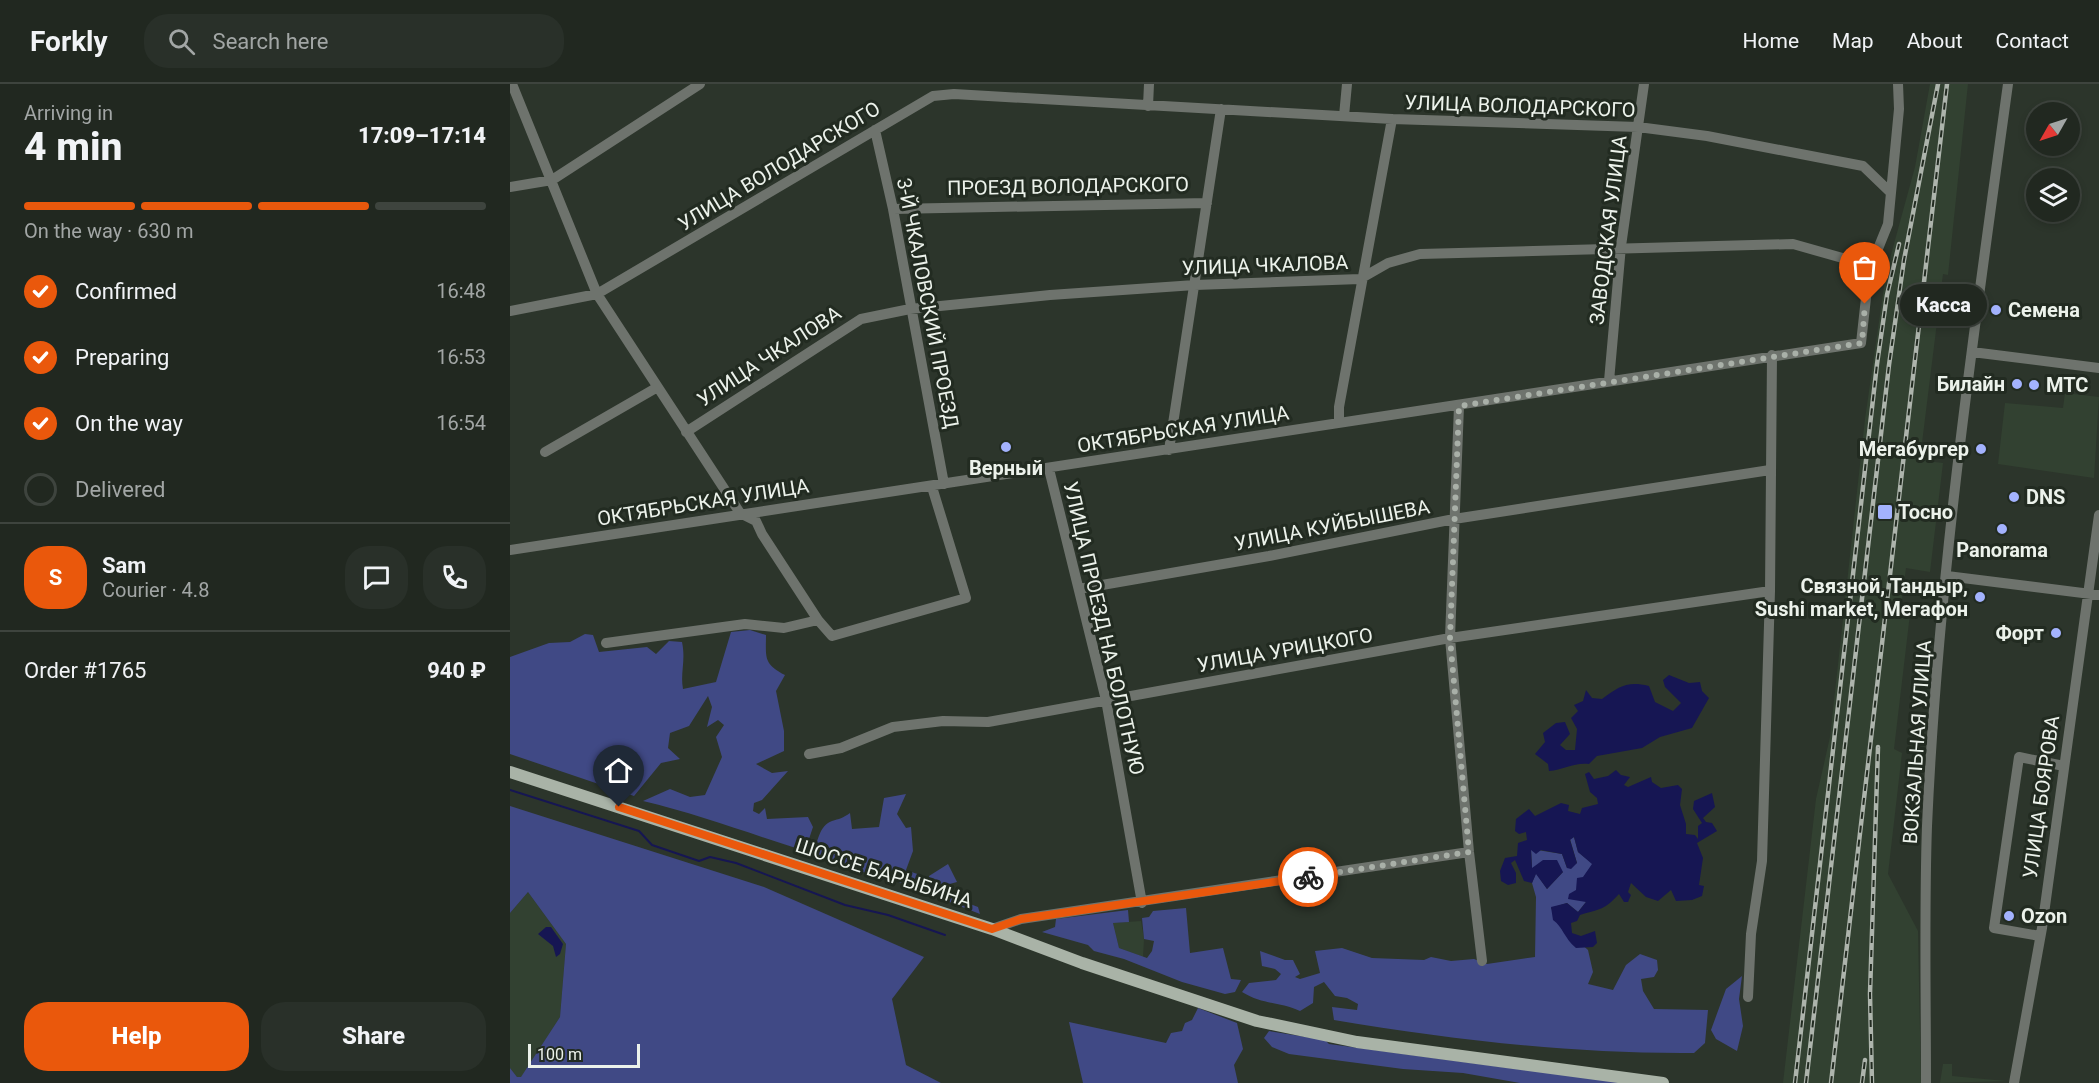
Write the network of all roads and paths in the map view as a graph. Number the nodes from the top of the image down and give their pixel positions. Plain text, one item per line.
1 (512, 84) edge
2 (700, 84) edge
3 (1149, 84) edge
4 (1347, 84) edge
5 (1644, 84) edge
6 (1898, 84) edge
7 (2008, 84) edge
8 (954, 89) edge
9 (1148, 106) junction
10 (1221, 110) junction
11 (1344, 116) junction
12 (1392, 119) junction
13 (1638, 128) junction
14 (875, 130) junction
15 (552, 180) junction
16 (510, 187) edge
17 (1889, 191) junction
18 (1207, 203) junction
19 (893, 209) junction
20 (1621, 246) junction
21 (1869, 272) junction
22 (1360, 279) junction
23 (1196, 285) junction
24 (597, 294) junction
25 (910, 309) junction
26 (510, 311) edge
27 (1972, 352) junction
28 (1772, 355) junction
29 (2099, 368) edge
30 (1609, 381) junction
31 (656, 388) junction
32 (1459, 406) junction
33 (1340, 422) junction
34 (686, 432) junction
35 (1169, 450) junction
36 (544, 452) dead end
37 (1049, 469) junction
38 (1770, 470) junction
39 (944, 484) junction
40 (932, 487) junction
41 (740, 513) junction
42 (2099, 515) edge
43 (1454, 519) junction
44 (510, 550) edge
45 (1947, 576) junction
46 (1079, 589) junction
47 (1770, 591) junction
48 (2093, 594) edge
49 (818, 620) junction
50 (1450, 638) junction
51 (606, 643) dead end
52 (1106, 700) junction
53 (809, 754) dead end
54 (2064, 766) junction
55 (510, 772) edge
56 (1469, 852) junction
57 (1142, 903) junction
58 (992, 929) junction
59 (2040, 936) junction
60 (1482, 961) dead end
61 (1748, 997) dead end
62 (1663, 1083) edge
63 (1926, 1083) edge
64 (2014, 1083) edge

1 - 15 street
2 - 15 street
3 - 9 street
4 - 11 street
5 - 13 street, ЗАВОДСКАЯ УЛИЦА
6 - 17 street
7 - 27 street, ВОКЗАЛЬНАЯ УЛИЦА
8 - 9 street, УЛИЦА ВОЛОДАРСКОГО
8 - 14 street, УЛИЦА ВОЛОДАРСКОГО
9 - 10 street, УЛИЦА ВОЛОДАРСКОГО
10 - 11 street, УЛИЦА ВОЛОДАРСКОГО
10 - 18 street
11 - 12 street, УЛИЦА ВОЛОДАРСКОГО
12 - 13 street, УЛИЦА ВОЛОДАРСКОГО
12 - 22 street
13 - 17 street, УЛИЦА ВОЛОДАРСКОГО
13 - 20 street, ЗАВОДСКАЯ УЛИЦА
14 - 19 street, 3-Й ЧКАЛОВСКИЙ ПРОЕЗД
14 - 24 street, УЛИЦА ВОЛОДАРСКОГО
15 - 16 street
15 - 24 street
17 - 21 street
18 - 19 street, ПРОЕЗД ВОЛОДАРСКОГО
18 - 23 street
19 - 25 street, 3-Й ЧКАЛОВСКИЙ ПРОЕЗД
20 - 21 street, УЛИЦА ЧКАЛОВА
20 - 22 street, УЛИЦА ЧКАЛОВА
20 - 30 street, ЗАВОДСКАЯ УЛИЦА
21 - 28 street, ОКТЯБРЬСКАЯ УЛИЦА
22 - 23 street, УЛИЦА ЧКАЛОВА
22 - 33 street
23 - 25 street, УЛИЦА ЧКАЛОВА
23 - 35 street
24 - 26 street, УЛИЦА ВОЛОДАРСКОГО
24 - 31 street
25 - 34 street, УЛИЦА ЧКАЛОВА
25 - 39 street, 3-Й ЧКАЛОВСКИЙ ПРОЕЗД
27 - 29 street
27 - 45 street, ВОКЗАЛЬНАЯ УЛИЦА
28 - 30 street, ОКТЯБРЬСКАЯ УЛИЦА
28 - 38 street
30 - 32 street, ОКТЯБРЬСКАЯ УЛИЦА
31 - 34 street
31 - 36 street
32 - 33 street, ОКТЯБРЬСКАЯ УЛИЦА
32 - 43 street
33 - 35 street, ОКТЯБРЬСКАЯ УЛИЦА
34 - 41 street
35 - 37 street, ОКТЯБРЬСКАЯ УЛИЦА
37 - 39 street, ОКТЯБРЬСКАЯ УЛИЦА
37 - 46 street, УЛИЦА ПРОЕЗД НА БОЛОТНУЮ
38 - 43 street, УЛИЦА КУЙБЫШЕВА
38 - 47 street
39 - 40 street, ОКТЯБРЬСКАЯ УЛИЦА
40 - 41 street, ОКТЯБРЬСКАЯ УЛИЦА
40 - 49 street
41 - 44 street, ОКТЯБРЬСКАЯ УЛИЦА
41 - 49 street
42 - 48 street, УЛИЦА БОЯРОВА
43 - 46 street, УЛИЦА КУЙБЫШЕВА
43 - 50 street
45 - 48 street
45 - 63 street, ВОКЗАЛЬНАЯ УЛИЦА
46 - 52 street, УЛИЦА ПРОЕЗД НА БОЛОТНУЮ
47 - 50 street, УЛИЦА УРИЦКОГО
47 - 61 street
48 - 54 street, УЛИЦА БОЯРОВА
49 - 51 street
50 - 52 street, УЛИЦА УРИЦКОГО
50 - 56 street
52 - 53 street, УЛИЦА УРИЦКОГО
52 - 57 street, УЛИЦА ПРОЕЗД НА БОЛОТНУЮ
54 - 59 street, УЛИЦА БОЯРОВА
54 - 59 street
55 - 58 main road, ШОССЕ БАРЫБИНА
56 - 57 street
56 - 60 street
57 - 58 street
58 - 62 main road, ШОССЕ БАРЫБИНА
59 - 64 street, УЛИЦА БОЯРОВА

